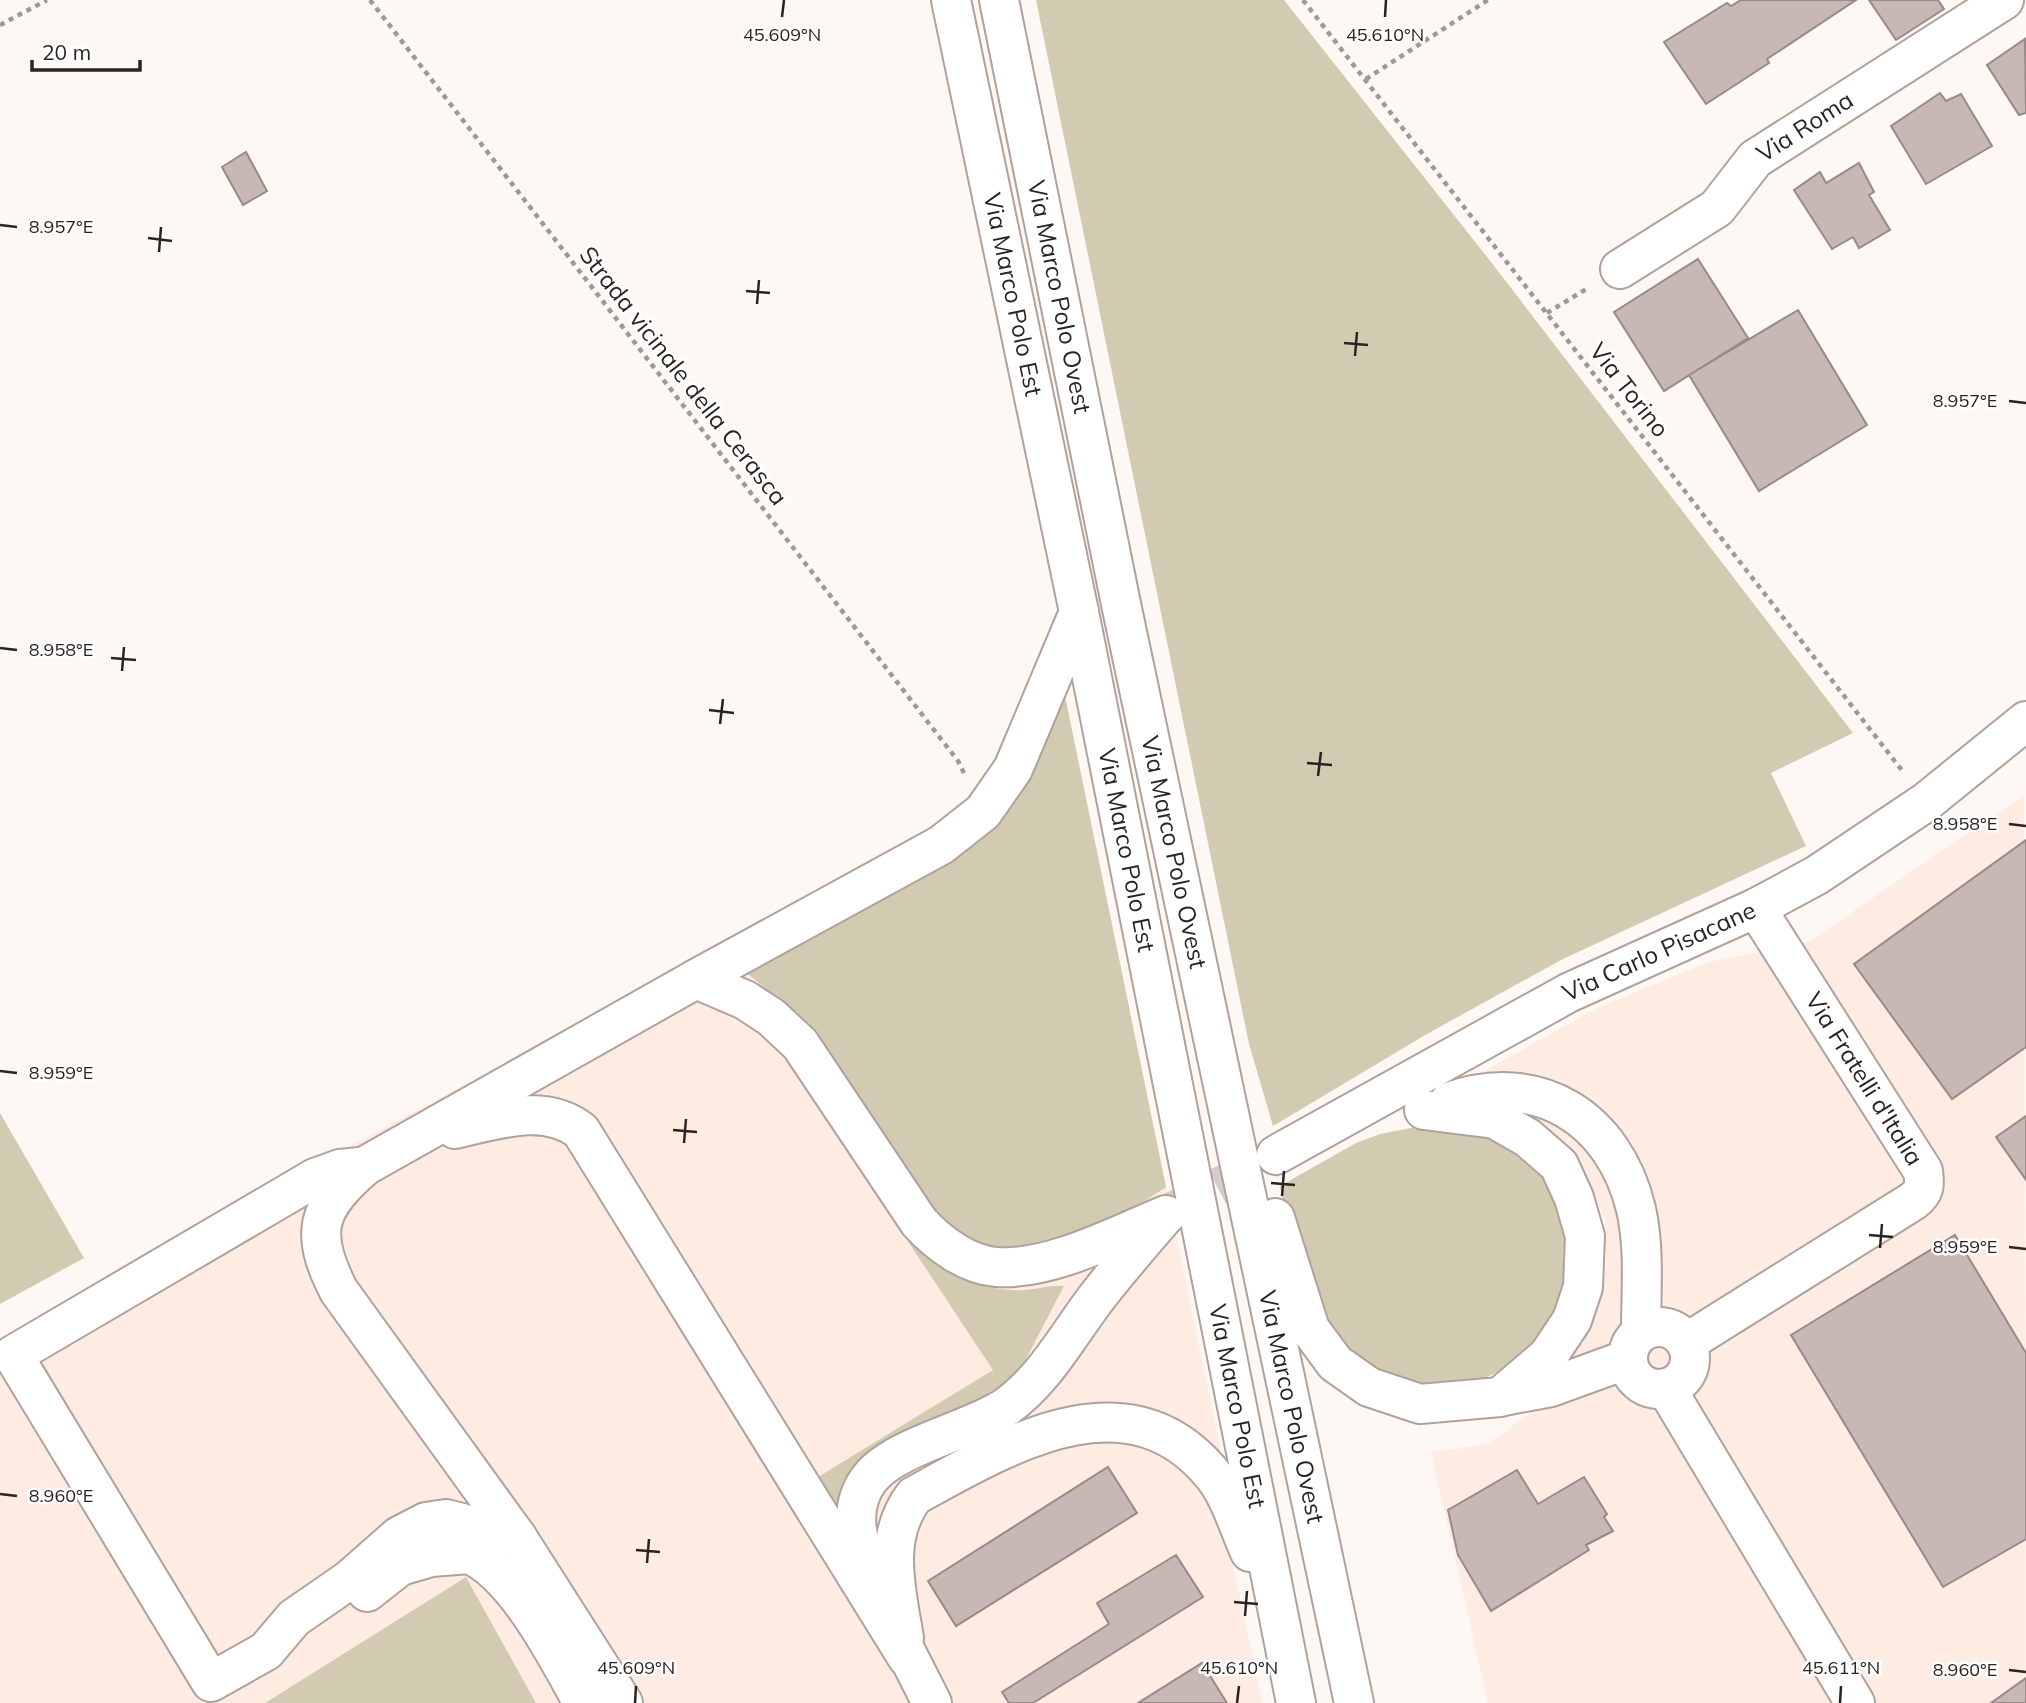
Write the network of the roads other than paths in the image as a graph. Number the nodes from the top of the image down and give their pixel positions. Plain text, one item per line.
1 (951, 0) edge
2 (999, 0) edge
3 (2004, 0) edge
4 (1619, 269) road end
5 (1079, 612) junction
6 (2026, 721) edge
7 (1756, 908) junction
8 (696, 979) junction
9 (1209, 1013) junction
10 (1424, 1111) junction
11 (425, 1135) junction
12 (365, 1166) junction
13 (1686, 1343) junction
14 (1634, 1345) junction
15 (1666, 1388) junction
16 (1500, 1397) junction
17 (494, 1543) junction
18 (1284, 1646) junction
19 (908, 1657) junction
20 (583, 1703) edge
21 (623, 1703) edge
22 (932, 1703) edge
23 (1296, 1703) edge
24 (1354, 1703) edge
25 (1855, 1703) edge

1 - 5 street, Via Marco Polo Est
2 - 9 street, Via Marco Polo Ovest
3 - 4 street, Via Roma
5 - 8 street
5 - 18 street, Via Marco Polo Est
6 - 7 street, Via Carlo Pisacane
7 - 10 street, Via Carlo Pisacane
7 - 13 street, Via Fratelli d'Italia
8 - 11 street
8 - 19 street
9 - 16 street
9 - 24 street, Via Marco Polo Ovest
10 - 14 street
10 - 16 street
11 - 12 street
11 - 19 street
12 - 17 street
12 - 17 street
13 - 14 street
13 - 15 street
14 - 15 street
14 - 16 street
15 - 25 street
17 - 20 street
17 - 21 street
18 - 19 street
18 - 23 street, Via Marco Polo Est
19 - 22 street

